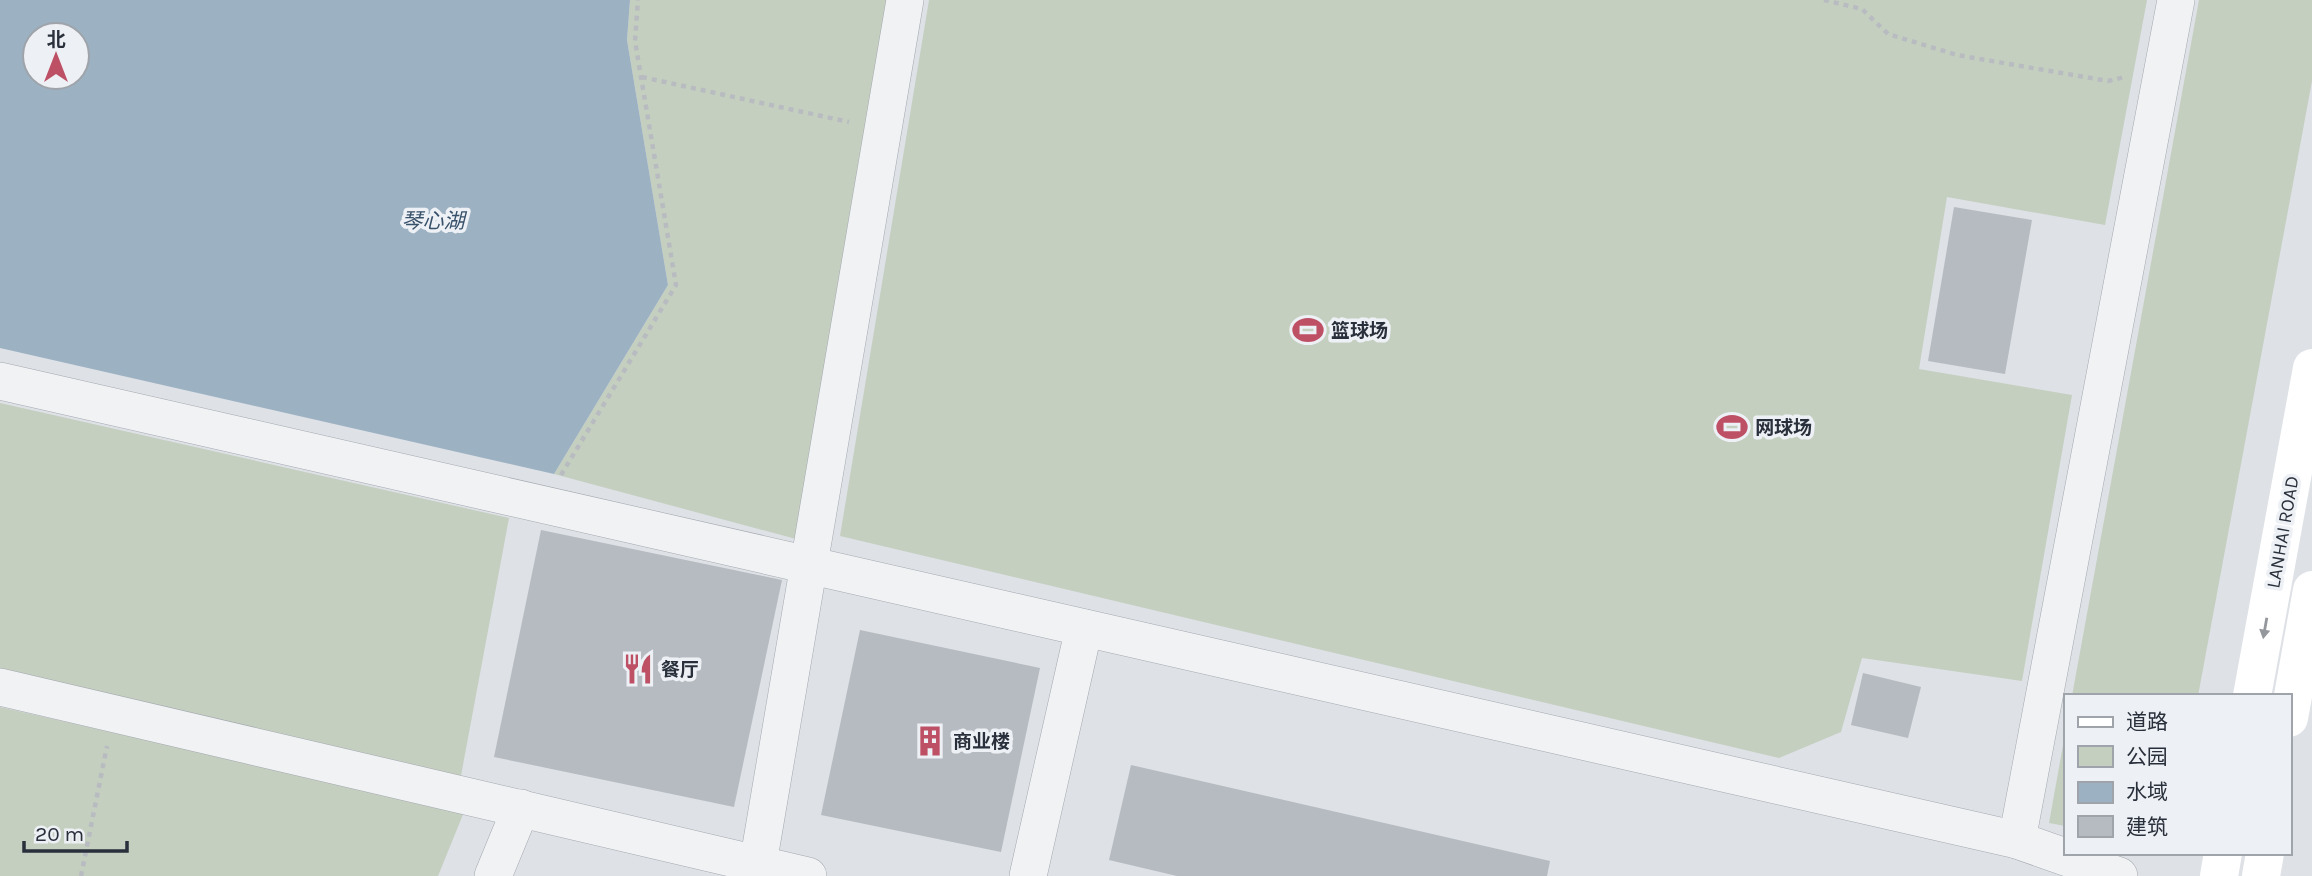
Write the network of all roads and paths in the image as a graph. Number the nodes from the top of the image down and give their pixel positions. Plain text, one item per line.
1 (638, 0) edge
2 (905, 0) edge
3 (1824, 0) edge
4 (2176, 0) edge
5 (2133, 76) dead end
6 (642, 77) junction
7 (883, 129) junction
8 (2312, 368) edge
9 (0, 381) edge
10 (561, 476) dead end
11 (808, 566) junction
12 (2312, 590) edge
13 (1084, 628) junction
14 (0, 687) edge
15 (2252, 694) edge
16 (2291, 707) edge
17 (107, 745) dead end
18 (521, 808) junction
19 (2017, 840) junction
20 (2223, 855) edge
21 (2265, 855) edge
22 (758, 864) junction
23 (81, 876) edge
24 (493, 876) edge
25 (808, 876) edge
26 (1028, 876) edge
27 (2119, 876) edge
28 (2219, 876) edge
29 (2261, 876) edge

1 - 6 path
2 - 7 street
3 - 5 path
4 - 19 street
6 - 7 path
6 - 10 path
7 - 11 street
8 -> 15 street, LANHAI ROAD
9 - 11 street
11 - 13 street
11 - 22 street
12 - 16 street, LANHAI ROAD
13 - 19 street
13 - 26 street
14 - 18 street
17 - 23 path
18 - 22 street
18 - 24 street
19 - 27 street
20 - 28 street
21 - 29 street
22 - 25 street

